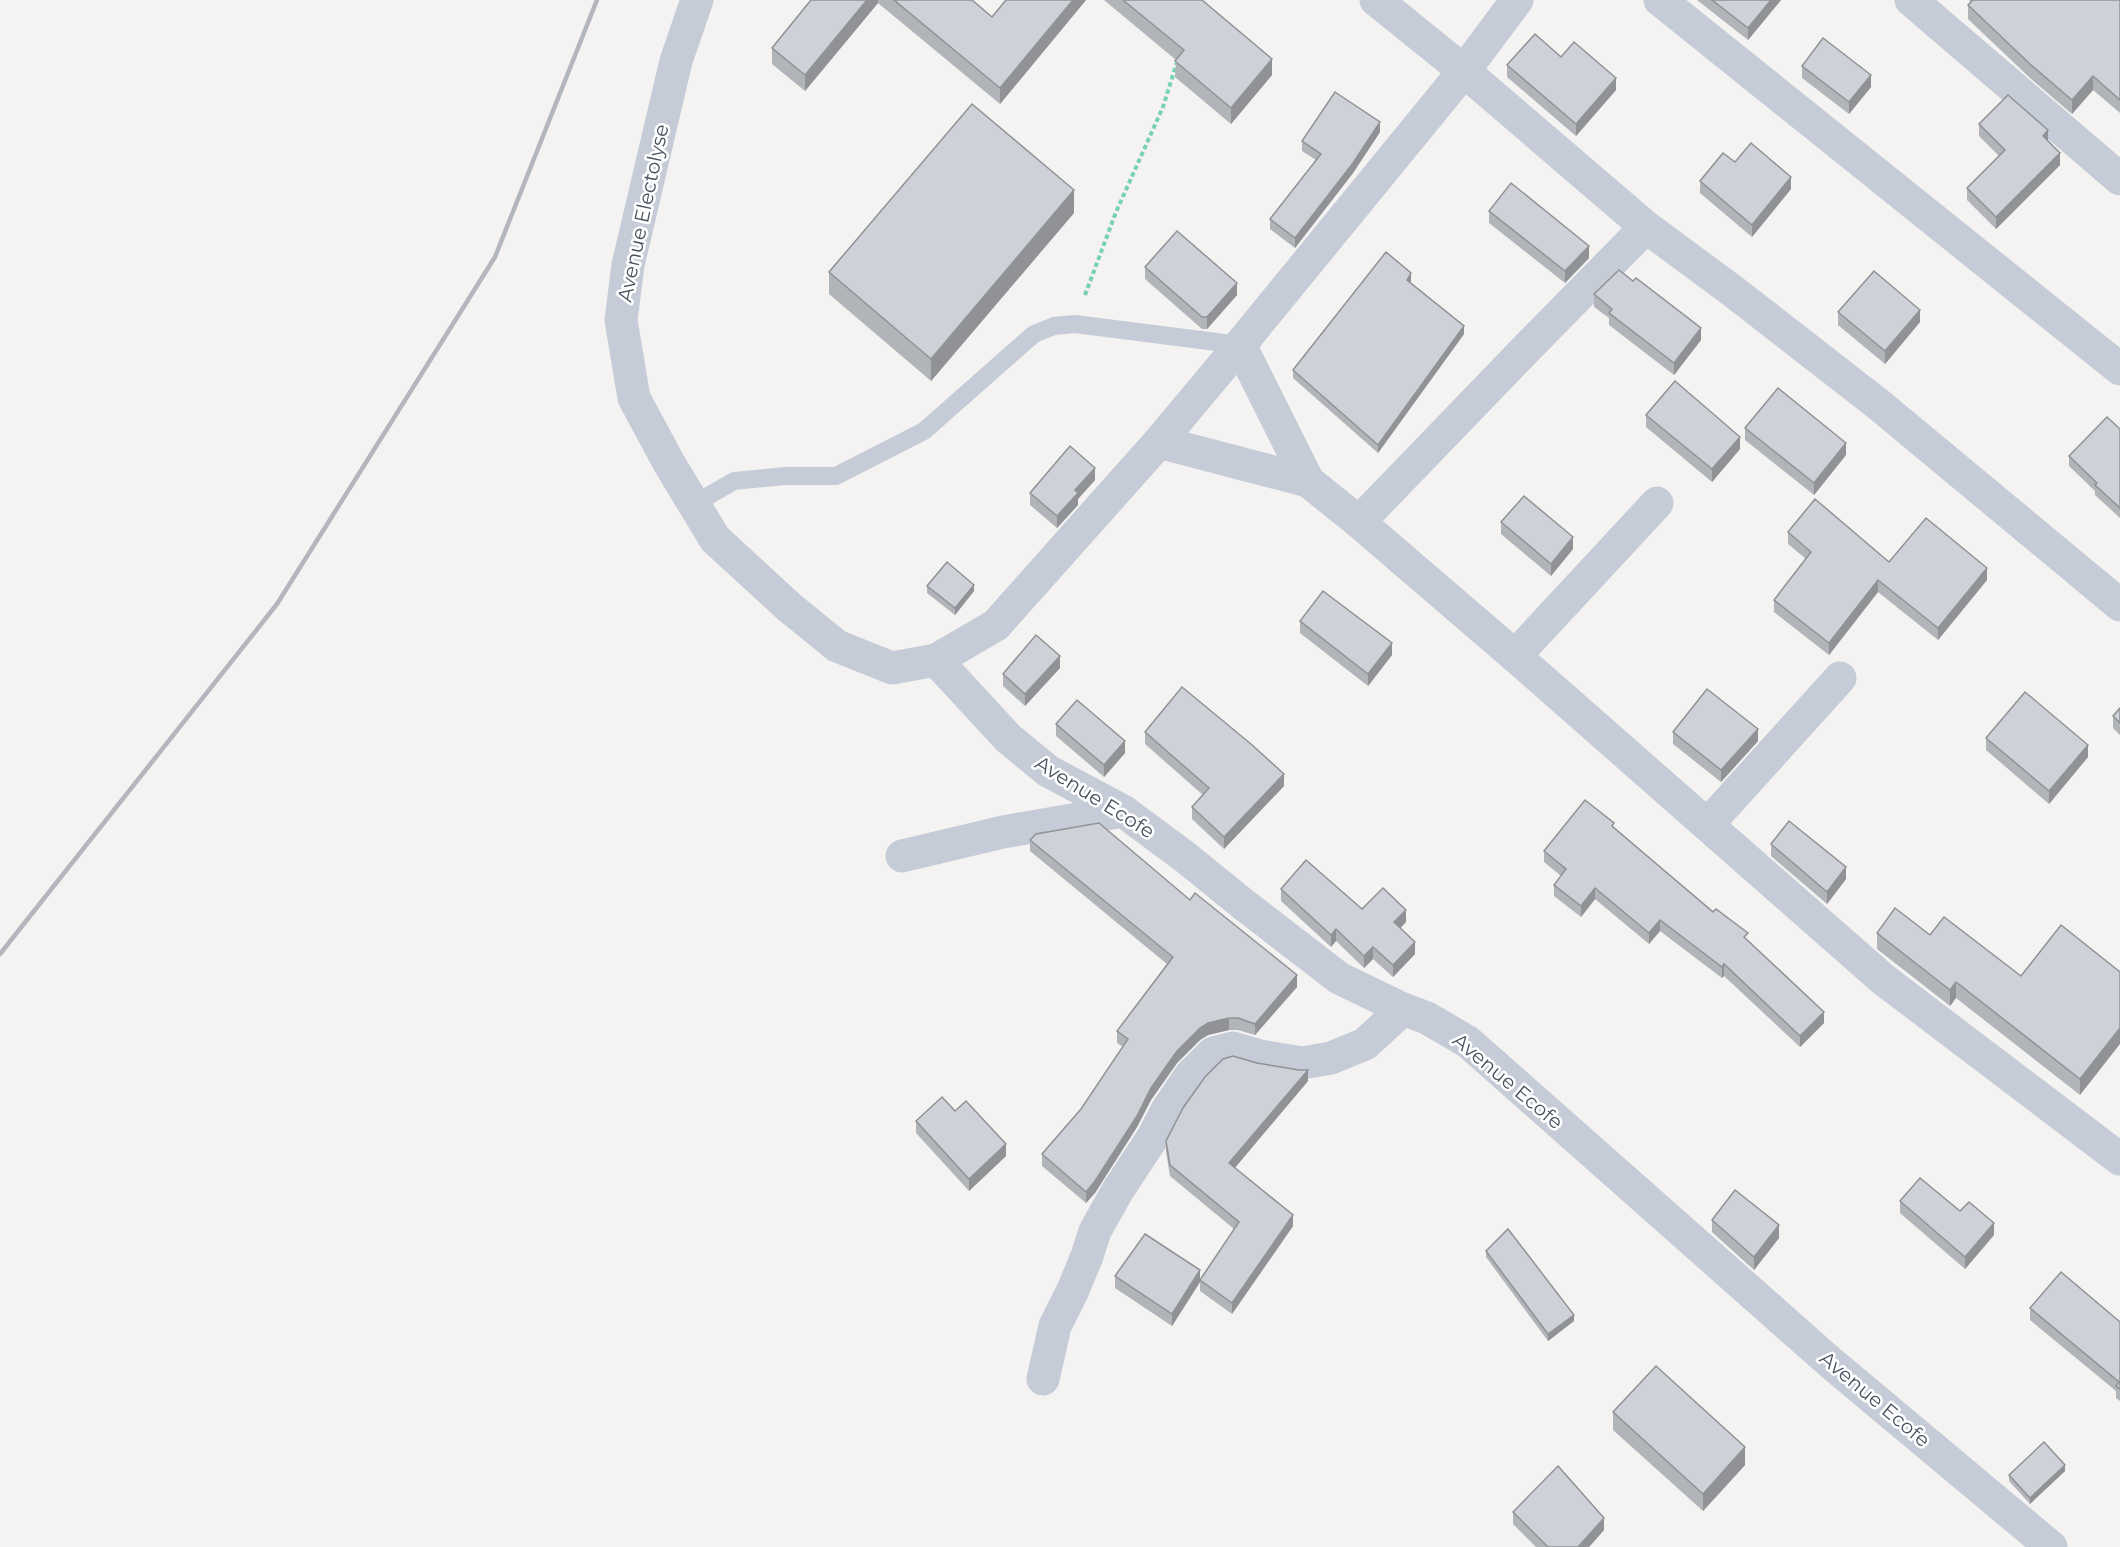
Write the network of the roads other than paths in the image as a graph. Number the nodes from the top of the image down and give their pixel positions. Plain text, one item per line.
1 (697, 0) edge
2 (1376, 0) edge
3 (1517, 0) edge
4 (1660, 0) edge
5 (1911, 0) edge
6 (1464, 71) junction
7 (2120, 179) edge
8 (1646, 227) junction
9 (1240, 345) junction
10 (2120, 369) edge
11 (1159, 442) junction
12 (1308, 482) junction
13 (1658, 503) dead end
14 (693, 504) junction
15 (1359, 522) junction
16 (2120, 605) edge
17 (1515, 656) junction
18 (936, 660) junction
19 (1840, 678) dead end
20 (1122, 811) junction
21 (1708, 824) junction
22 (902, 856) dead end
23 (1403, 1009) junction
24 (2120, 1159) edge
25 (1043, 1379) dead end
26 (2050, 1547) edge

1 - 14 street, Avenue Electolyse
2 - 6 street
3 - 6 street, Avenue Electolyse
4 - 10 street
5 - 7 street
6 - 8 street
6 - 9 street, Avenue Electolyse
8 - 15 street
8 - 16 street
9 - 11 street, Avenue Electolyse
9 - 12 street
9 - 14 lane
11 - 12 street
11 - 18 street, Avenue Electolyse
12 - 15 street
13 - 17 street
14 - 18 street, Avenue Electolyse
15 - 17 street
17 - 21 street
18 - 20 street, Avenue Ecofe
19 - 21 street
20 - 22 street
20 - 23 street, Avenue Ecofe
21 - 24 street
23 - 25 street
23 - 26 street, Avenue Ecofe

